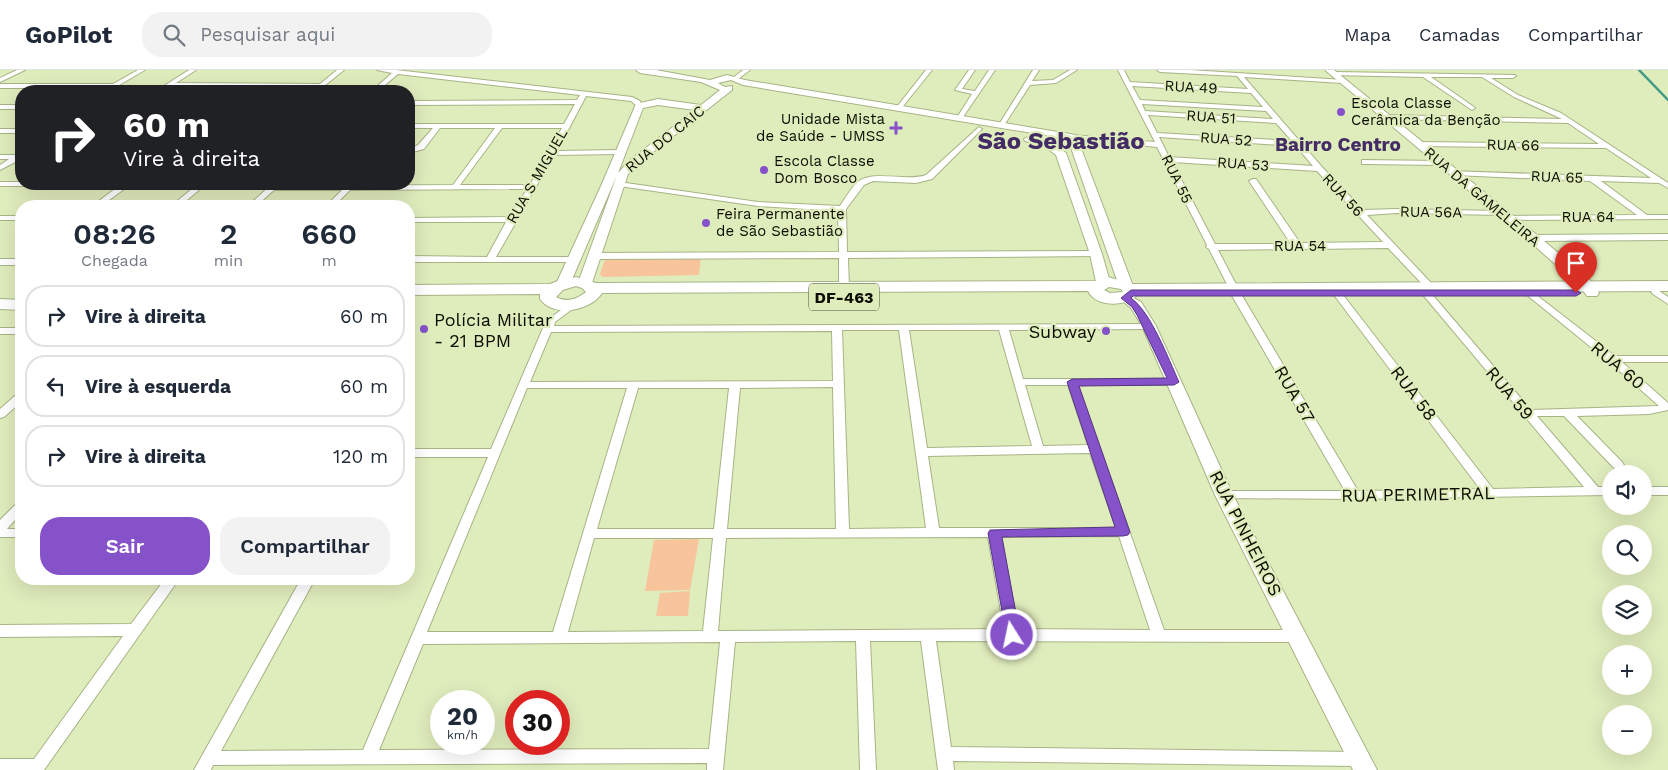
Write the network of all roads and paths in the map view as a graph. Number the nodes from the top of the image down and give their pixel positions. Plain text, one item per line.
1 (22, 70) edge
2 (142, 70) edge
3 (193, 70) edge
4 (341, 70) edge
5 (380, 70) edge
6 (640, 70) edge
7 (673, 70) edge
8 (747, 70) edge
9 (972, 70) edge
10 (992, 70) edge
11 (1036, 70) edge
12 (1074, 70) edge
13 (1121, 70) edge
14 (1160, 70) edge
15 (1448, 70) edge
16 (1506, 70) edge
17 (649, 71) edge
18 (926, 71) edge
19 (396, 72) junction
20 (1335, 75) edge
21 (1424, 75) junction
22 (1240, 76) junction
23 (1457, 76) junction
24 (1484, 76) junction
25 (726, 78) junction
26 (0, 80) edge
27 (1029, 83) junction
28 (736, 84) junction
29 (1129, 84) junction
30 (116, 85) edge
31 (169, 85) edge
32 (322, 85) edge
33 (382, 85) edge
34 (714, 85) junction
35 (0, 86) edge
36 (15, 86) edge
37 (1253, 91) junction
38 (976, 93) junction
39 (584, 94) junction
40 (579, 102) junction
41 (635, 102) junction
42 (857, 102) junction
43 (1138, 102) junction
44 (415, 103) edge
45 (678, 104) junction
46 (844, 106) junction
47 (0, 107) edge
48 (15, 107) edge
49 (702, 108) junction
50 (1472, 108) dead end
51 (898, 109) junction
52 (1268, 109) junction
53 (925, 113) junction
54 (1144, 113) junction
55 (906, 117) junction
56 (1387, 117) junction
57 (959, 119) junction
58 (1278, 121) junction
59 (1567, 121) junction
60 (415, 126) edge
61 (438, 126) junction
62 (500, 126) junction
63 (566, 126) junction
64 (1001, 126) junction
65 (979, 129) junction
66 (0, 131) edge
67 (9, 131) junction
68 (15, 131) edge
69 (1057, 135) junction
70 (1155, 135) junction
71 (0, 137) edge
72 (1040, 142) junction
73 (1074, 142) junction
74 (1298, 144) junction
75 (1419, 144) junction
76 (1160, 145) junction
77 (1608, 146) junction
78 (629, 148) junction
79 (1055, 148) junction
80 (415, 149) edge
81 (552, 153) junction
82 (0, 157) edge
83 (15, 157) edge
84 (1167, 158) junction
85 (15, 159) edge
86 (634, 162) junction
87 (1365, 162) dead end
88 (1441, 163) junction
89 (0, 168) edge
90 (1318, 169) junction
91 (1454, 173) junction
92 (1593, 179) junction
93 (1253, 181) dead end
94 (1660, 182) junction
95 (0, 184) edge
96 (15, 184) edge
97 (620, 184) junction
98 (1668, 186) edge
99 (415, 187) edge
100 (455, 187) junction
101 (533, 187) junction
102 (119, 190) edge
103 (195, 190) edge
104 (269, 190) edge
105 (346, 190) edge
106 (104, 200) edge
107 (182, 200) edge
108 (258, 200) edge
109 (336, 200) edge
110 (842, 209) junction
111 (1361, 213) junction
112 (1504, 215) junction
113 (1645, 217) junction
114 (1668, 217) edge
115 (0, 218) edge
116 (15, 218) edge
117 (512, 219) junction
118 (415, 220) edge
119 (1668, 237) edge
120 (1533, 238) junction
121 (1390, 245) junction
122 (1298, 246) junction
123 (1210, 247) junction
124 (1096, 254) junction
125 (844, 255) junction
126 (594, 256) junction
127 (415, 259) edge
128 (490, 259) junction
129 (575, 260) junction
130 (0, 262) edge
131 (15, 262) edge
132 (844, 288) junction
133 (1099, 288) junction
134 (415, 290) edge
135 (589, 290) junction
136 (1590, 290) junction
137 (1234, 291) junction
138 (1428, 291) junction
139 (0, 292) edge
140 (1128, 292) junction
141 (1337, 293) junction
142 (1530, 293) junction
143 (1665, 293) edge
144 (554, 294) junction
145 (15, 298) edge
146 (415, 300) edge
147 (15, 301) edge
148 (0, 304) edge
149 (572, 305) junction
150 (549, 325) junction
151 (1149, 326) junction
152 (1003, 328) junction
153 (837, 329) junction
154 (904, 329) junction
155 (5, 331) edge
156 (0, 340) edge
157 (1612, 359) junction
158 (1655, 359) junction
159 (1668, 359) edge
160 (1668, 369) edge
161 (1018, 382) junction
162 (1072, 382) junction
163 (1174, 382) junction
164 (735, 383) junction
165 (840, 384) junction
166 (524, 385) junction
167 (633, 385) junction
168 (15, 401) edge
169 (1568, 412) junction
170 (1527, 413) junction
171 (0, 415) edge
172 (1094, 449) junction
173 (1039, 451) junction
174 (922, 452) junction
175 (415, 453) edge
176 (495, 453) junction
177 (1618, 465) dead end
178 (1594, 491) junction
179 (1602, 491) edge
180 (1652, 491) edge
181 (1668, 491) edge
182 (1490, 493) junction
183 (1224, 495) junction
184 (1354, 495) junction
185 (15, 512) edge
186 (0, 528) edge
187 (720, 532) junction
188 (842, 532) junction
189 (933, 532) junction
190 (1123, 532) junction
191 (0, 533) edge
192 (15, 533) edge
193 (994, 533) junction
194 (590, 534) junction
195 (168, 585) edge
196 (305, 585) edge
197 (136, 630) junction
198 (0, 631) edge
199 (1012, 635) junction
200 (1159, 635) junction
201 (559, 636) junction
202 (928, 636) junction
203 (1298, 636) junction
204 (710, 637) junction
205 (728, 637) junction
206 (863, 637) junction
207 (418, 638) junction
208 (368, 756) junction
209 (945, 762) edge
210 (716, 763) edge
211 (205, 764) edge
212 (1363, 765) edge
213 (0, 766) edge
214 (37, 768) edge
215 (868, 770) edge

1 - 26 street
2 - 30 street
3 - 31 street
4 - 32 street
5 - 19 street
6 - 17 street
7 - 25 street
8 - 28 street, RUA DO CAIC
9 - 38 street
10 - 38 street
11 - 27 street
12 - 27 street
13 - 29 street, RUA 55
14 - 22 street
15 - 23 street
16 - 24 street
17 - 34 street
18 - 51 street
19 - 33 street
19 - 39 street
20 - 21 street
20 - 22 street
20 - 56 street, RUA DA GAMELEIRA
21 - 23 street
21 - 50 street
22 - 37 street, RUA 56
23 - 24 street
24 - 59 street
25 - 28 street
25 - 34 street
27 - 64 street
28 - 34 street
28 - 42 street
28 - 46 street
28 - 49 street, RUA DO CAIC
29 - 37 street, RUA 49
29 - 43 street, RUA 55
34 - 45 street
35 - 36 street
37 - 52 street, RUA 56
38 - 57 street
39 - 40 street, RUA S MIGUEL
39 - 41 street
40 - 44 street
40 - 63 street, RUA S MIGUEL
41 - 45 street
41 - 78 street
42 - 46 street
42 - 51 street
43 - 52 street
43 - 54 street, RUA 55
45 - 49 street
46 - 55 street
47 - 48 street
49 - 78 street, RUA DO CAIC
51 - 53 street
52 - 58 street, RUA 56
53 - 55 street
53 - 57 street
54 - 58 street, RUA 51
54 - 70 street, RUA 55
55 - 65 street
56 - 59 street
56 - 75 street, RUA DA GAMELEIRA
57 - 64 street
58 - 74 street, RUA 56
59 - 77 street
60 - 61 street
61 - 62 street
61 - 80 street
62 - 63 street
62 - 100 street
63 - 81 street, RUA S MIGUEL
64 - 69 street
65 - 72 street
65 - 110 street
66 - 67 street
67 - 68 street
67 - 71 street
69 - 72 street
69 - 73 street
70 - 74 street, RUA 52
70 - 76 street, RUA 55
72 - 79 street
73 - 76 street
73 - 79 street
73 - 140 street
74 - 90 street, RUA 56
75 - 77 street, RUA 66
75 - 88 street, RUA DA GAMELEIRA
76 - 84 street, RUA 55
77 - 94 street
78 - 81 street
78 - 86 street, RUA DO CAIC
78 - 86 street
78 - 129 street
79 - 124 street
81 - 101 street, RUA S MIGUEL
82 - 83 street
84 - 90 street, RUA 53
84 - 123 street, RUA 55
85 - 89 street
86 - 97 street, RUA DO CAIC
87 - 88 street
88 - 91 street, RUA DA GAMELEIRA
90 - 111 street, RUA 56
91 - 92 street, RUA 65
91 - 112 street, RUA DA GAMELEIRA
92 - 94 street, RUA 65
92 - 113 street
93 - 122 street
94 - 98 street
95 - 96 street
97 - 110 street
97 - 126 street, RUA DO CAIC
99 - 100 street
100 - 101 street
101 - 117 street, RUA S MIGUEL
102 - 106 street
103 - 107 street
104 - 108 street
105 - 109 street
110 - 125 street
111 - 112 street, RUA 56A
111 - 121 street, RUA 56
112 - 113 street, RUA 64
112 - 120 street, RUA DA GAMELEIRA
113 - 114 street, RUA 64
115 - 116 street
117 - 118 street
117 - 128 street, RUA S MIGUEL
119 - 120 street
120 - 136 street, RUA DA GAMELEIRA
121 - 122 street, RUA 54
121 - 138 street, RUA 56
122 - 123 street, RUA 54
123 - 137 street, RUA 55
124 - 125 street
124 - 133 street
125 - 126 street
125 - 132 street
126 - 135 street, RUA DO CAIC
127 - 128 street
128 - 129 street
129 - 144 street
130 - 131 street
132 - 133 main road, DF-463
132 - 135 main road, DF-463
133 - 135 main road, DF-463
133 - 140 main road
134 - 144 main road, DF-463
135 - 144 main road, DF-463
135 - 149 main road, DF-463
136 - 138 main road
136 - 142 main road
136 - 143 main road
137 - 138 main road
137 - 140 main road
137 - 141 main road
137 - 184 street, RUA 57
138 - 141 main road
138 - 142 main road
138 - 170 street, RUA 59
139 - 145 main road
140 - 151 street, RUA PINHEIROS
141 - 182 street, RUA 58
142 - 157 street, RUA 60
144 - 146 main road, DF-463
144 - 149 main road, DF-463
144 - 150 street
147 - 148 main road
149 - 150 street
150 - 153 street
150 - 166 street
151 - 152 street
151 - 163 street, RUA PINHEIROS
152 - 154 street
152 - 161 street
153 - 154 street
153 - 165 street
154 - 174 street
155 - 156 street
157 - 158 street
157 - 169 street, RUA 60
158 - 159 street
158 - 160 street
161 - 162 street
161 - 173 street
162 - 163 street
162 - 172 street
163 - 183 street, RUA PINHEIROS
164 - 165 street
164 - 167 street
164 - 187 street
165 - 188 street
166 - 167 street
166 - 176 street
167 - 194 street
168 - 171 street
169 - 170 street, RUA 60
169 - 177 street
170 - 178 street, RUA 59
172 - 173 street
172 - 190 street
173 - 174 street
174 - 189 street
175 - 176 street
176 - 207 street
178 - 179 street, RUA PERIMETRAL
178 - 182 street, RUA PERIMETRAL
180 - 181 street
182 - 184 street, RUA PERIMETRAL
183 - 184 street, RUA PERIMETRAL
183 - 203 street, RUA PINHEIROS
185 - 186 street
187 - 188 street
187 - 194 street
187 - 204 street
188 - 189 street
189 - 193 street
190 - 193 street
190 - 200 street
191 - 192 street
193 - 199 street
194 - 201 street
195 - 197 street
196 - 211 street
197 - 198 street
197 - 214 street
199 - 200 street
199 - 202 street
200 - 203 street
201 - 204 street
201 - 207 street
202 - 206 street
202 - 209 street
203 - 212 street, RUA PINHEIROS
204 - 205 street
205 - 206 street
205 - 210 street
206 - 215 street
207 - 208 street
208 - 210 street
208 - 211 street
209 - 212 street
213 - 214 street

